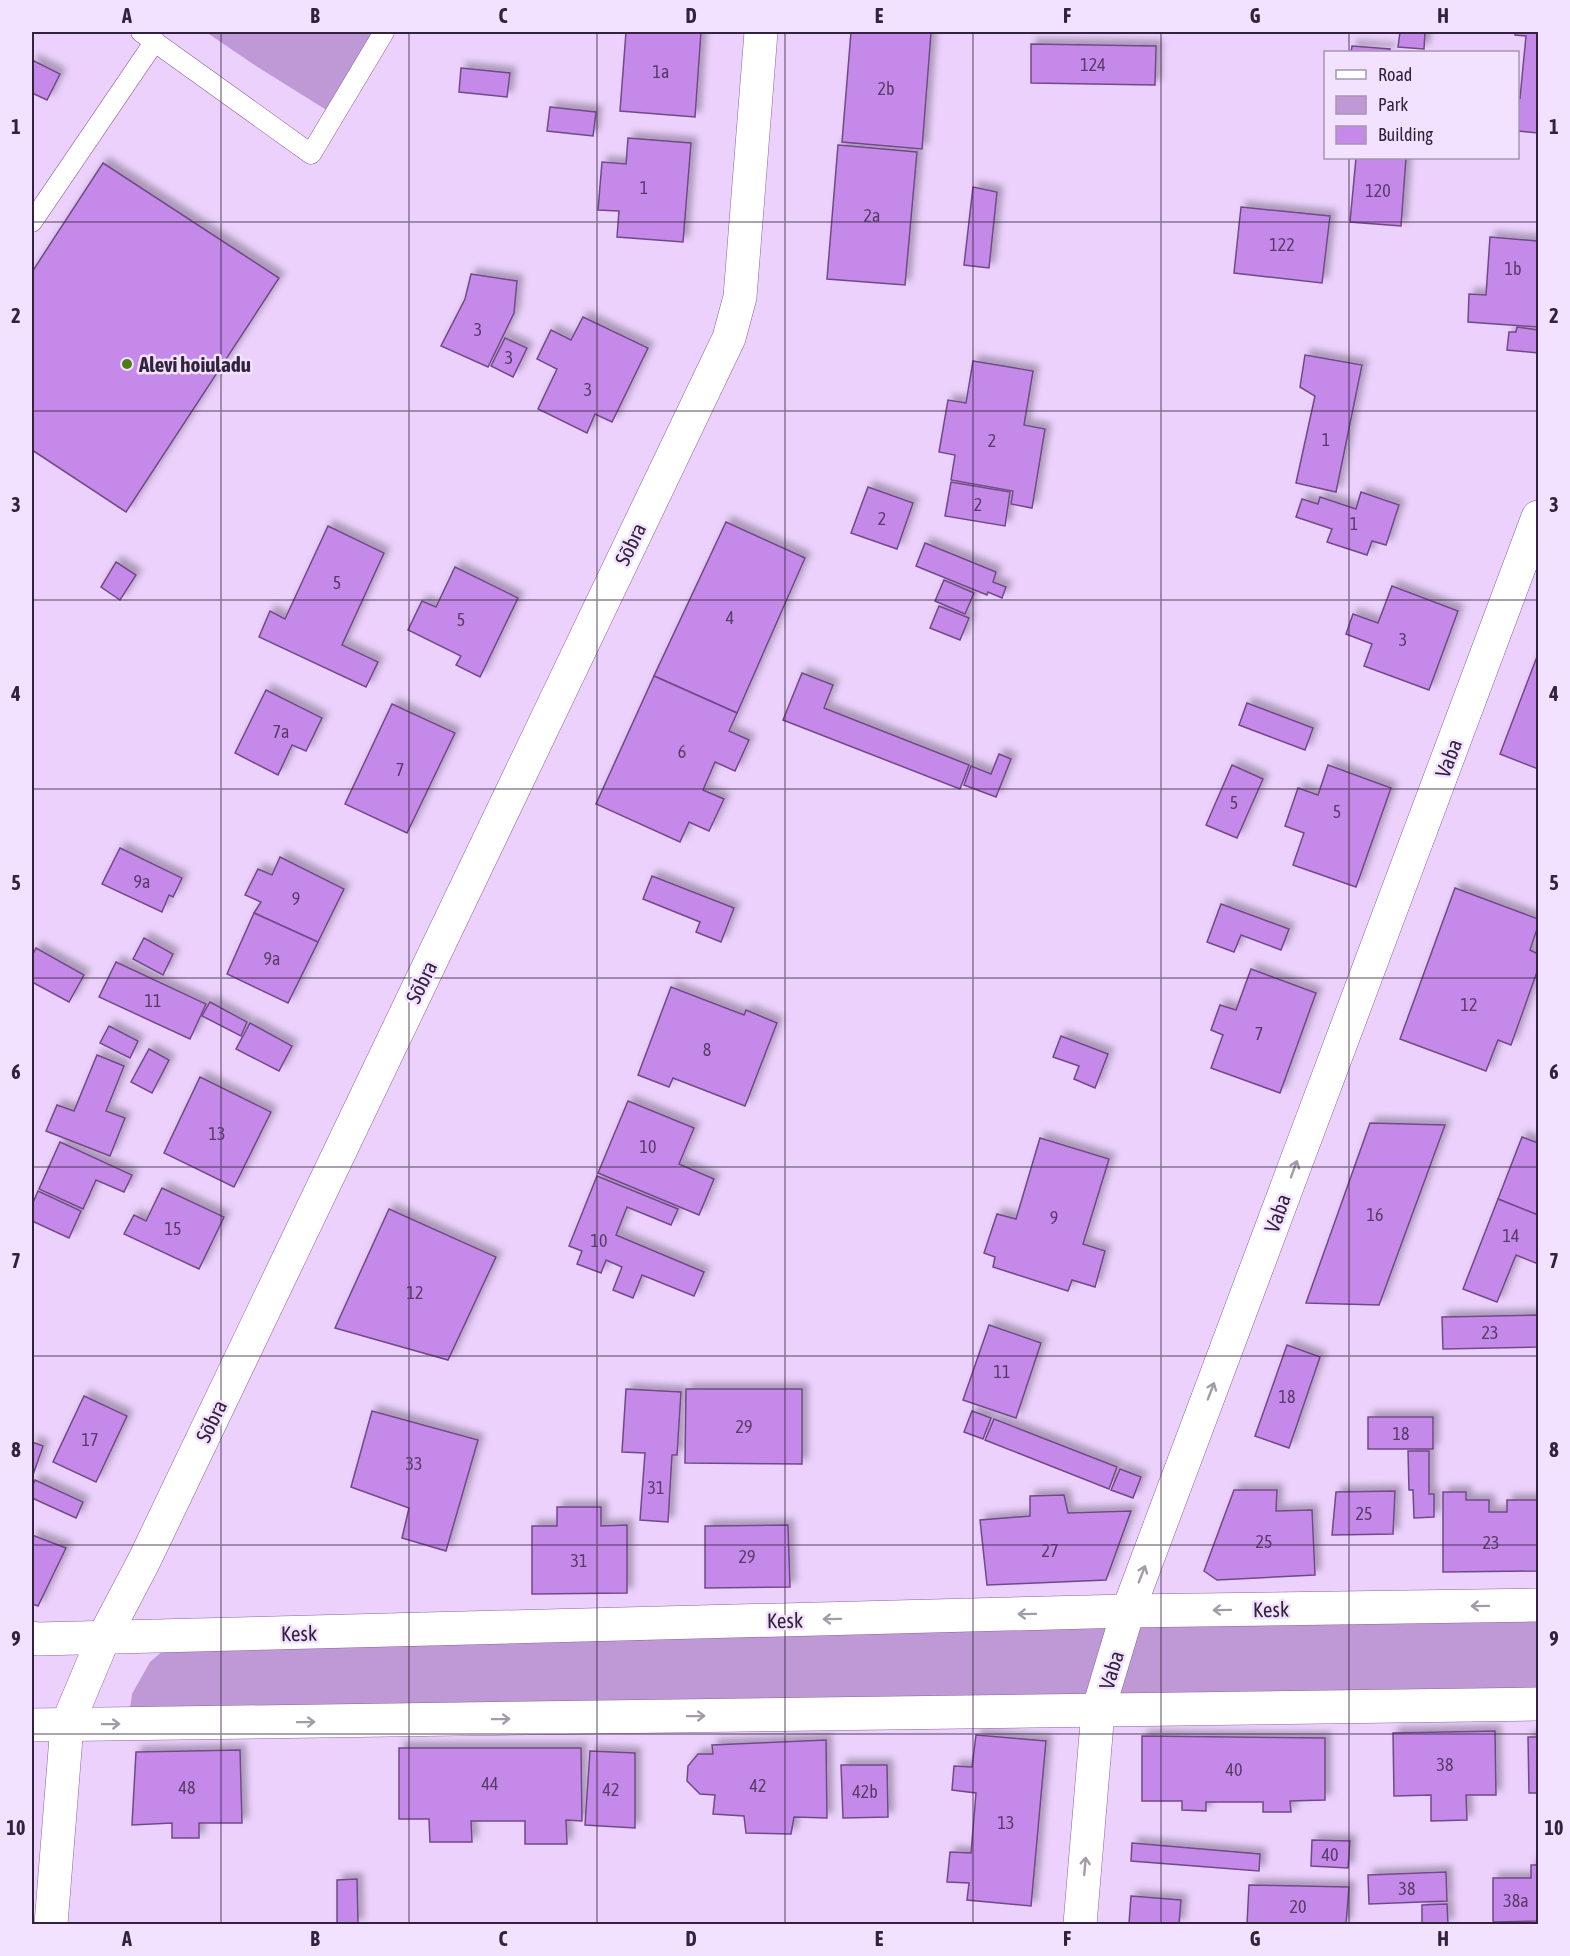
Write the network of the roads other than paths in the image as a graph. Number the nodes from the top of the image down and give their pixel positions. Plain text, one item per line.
1 (384, 32) edge
2 (761, 32) edge
3 (148, 36) edge
4 (32, 222) edge
5 (1539, 517) edge
6 (1539, 1605) edge
7 (1128, 1611) junction
8 (104, 1637) junction
9 (32, 1638) edge
10 (1539, 1704) edge
11 (1098, 1711) junction
12 (32, 1725) edge
13 (67, 1725) junction
14 (51, 1924) edge
15 (1080, 1924) edge

1 - 3 lane
2 - 8 street, Sõbra
3 - 4 lane
7 -> 5 street, Vaba
6 -> 7 street, Kesk
7 -> 8 street, Kesk
7 - 11 street, Vaba
8 - 9 street, Kesk
8 - 13 street, Sõbra
10 - 11 street
13 -> 11 street
15 -> 11 street, Vaba
12 - 13 street
13 - 14 street, Sõbra

